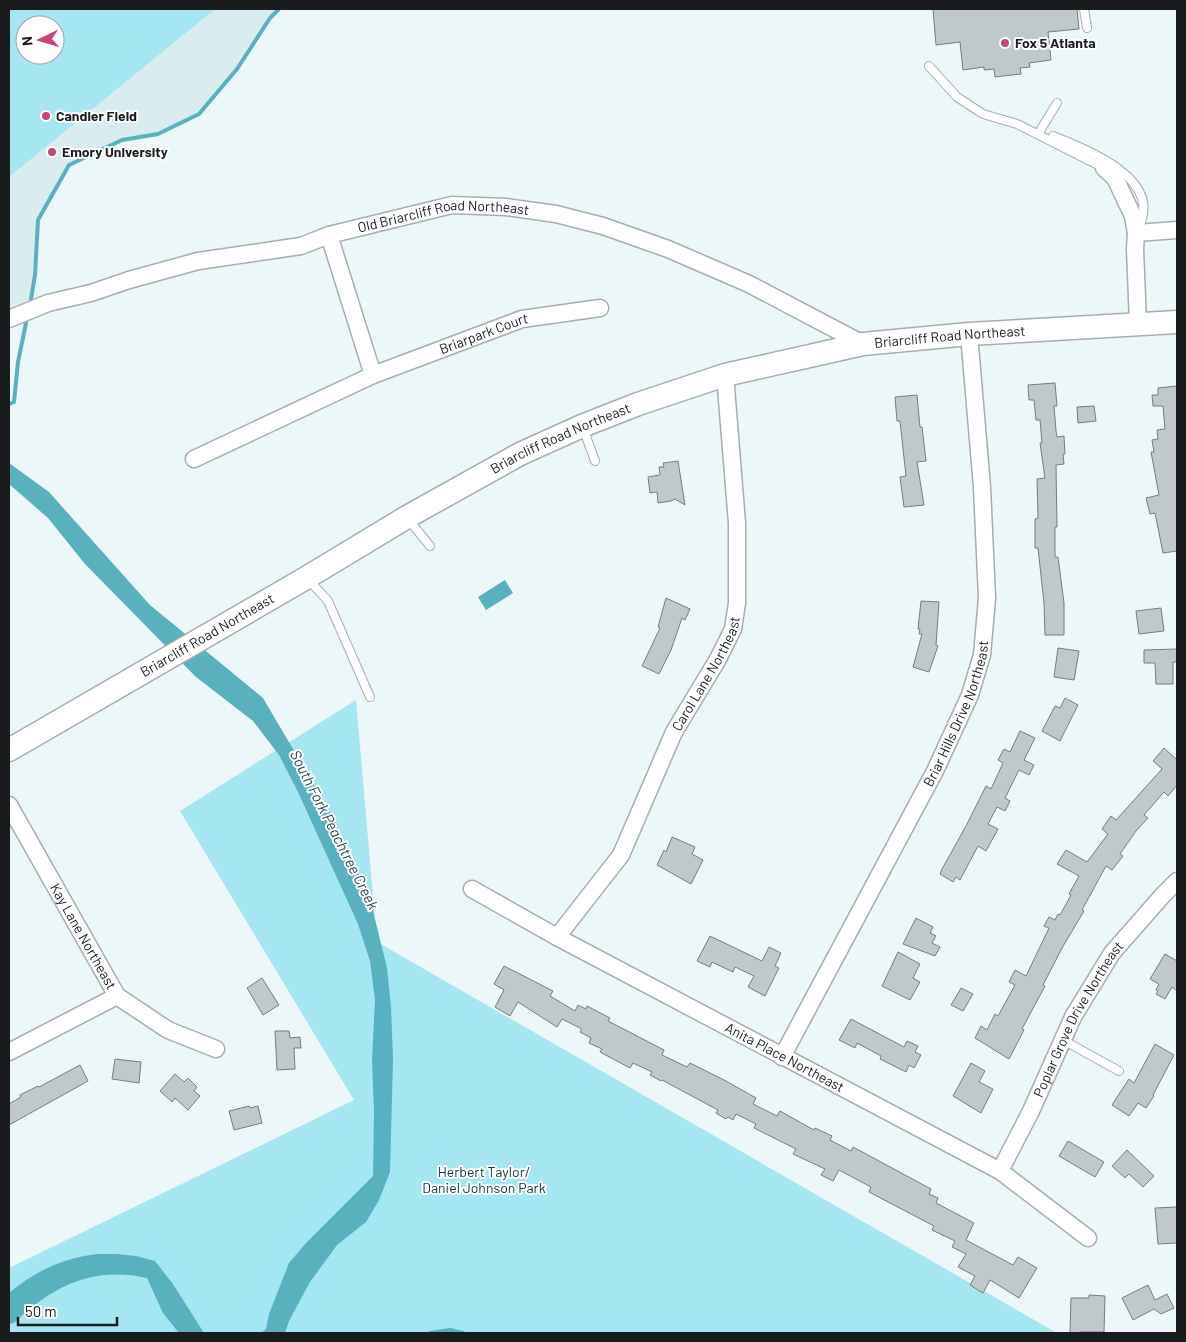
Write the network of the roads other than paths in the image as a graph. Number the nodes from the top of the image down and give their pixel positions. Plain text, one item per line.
1 (1084, 9) edge
2 (1087, 28) dead end
3 (929, 66) dead end
4 (1057, 103) dead end
5 (1038, 134) junction
6 (1104, 168) joint
7 (1177, 230) edge
8 (1136, 233) junction
9 (329, 235) junction
10 (600, 308) dead end
11 (9, 319) edge
12 (1177, 322) edge
13 (1138, 323) junction
14 (970, 334) junction
15 (863, 344) junction
16 (373, 375) junction
17 (725, 375) junction
18 (582, 426) junction
19 (194, 459) dead end
20 (595, 461) dead end
21 (407, 517) junction
22 (430, 546) dead end
23 (306, 578) junction
24 (370, 697) dead end
25 (11, 747) edge
26 (9, 804) edge
27 (1177, 881) edge
28 (472, 889) dead end
29 (557, 937) junction
30 (117, 996) junction
31 (1062, 1040) junction
32 (216, 1049) dead end
33 (9, 1052) edge
34 (782, 1057) junction
35 (1119, 1071) dead end
36 (1000, 1171) junction
37 (1088, 1238) dead end

1 - 2 lane
3 - 5 lane
4 - 5 lane
5 - 6 lane
5 - 8 lane
6 - 8 street
7 - 8 street
8 - 13 street
9 - 11 street, Old Briarcliff Road Northeast
9 - 15 street, Old Briarcliff Road Northeast
9 - 16 street
10 - 16 street, Briarpark Court
12 - 13 main road, Briarcliff Road Northeast
13 - 14 main road, Briarcliff Road Northeast
14 - 15 main road, Briarcliff Road Northeast
14 - 34 street, Briar Hills Drive Northeast
15 - 17 main road, Briarcliff Road Northeast
16 - 19 street, Briarpark Court
17 - 18 main road, Briarcliff Road Northeast
17 - 29 street, Carol Lane Northeast
18 - 20 lane
18 - 21 main road, Briarcliff Road Northeast
21 - 22 lane
21 - 23 main road, Briarcliff Road Northeast
23 - 24 lane
23 - 25 main road, Briarcliff Road Northeast
26 - 30 street, Kay Lane Northeast
27 - 31 street, Poplar Grove Drive Northeast
28 - 29 street, Anita Place Northeast
29 - 34 street, Anita Place Northeast
30 - 32 street, Kay Lane Northeast
30 - 33 street
31 - 35 lane
31 - 36 street, Poplar Grove Drive Northeast
34 - 36 street, Anita Place Northeast
36 - 37 street, Anita Place Northeast

